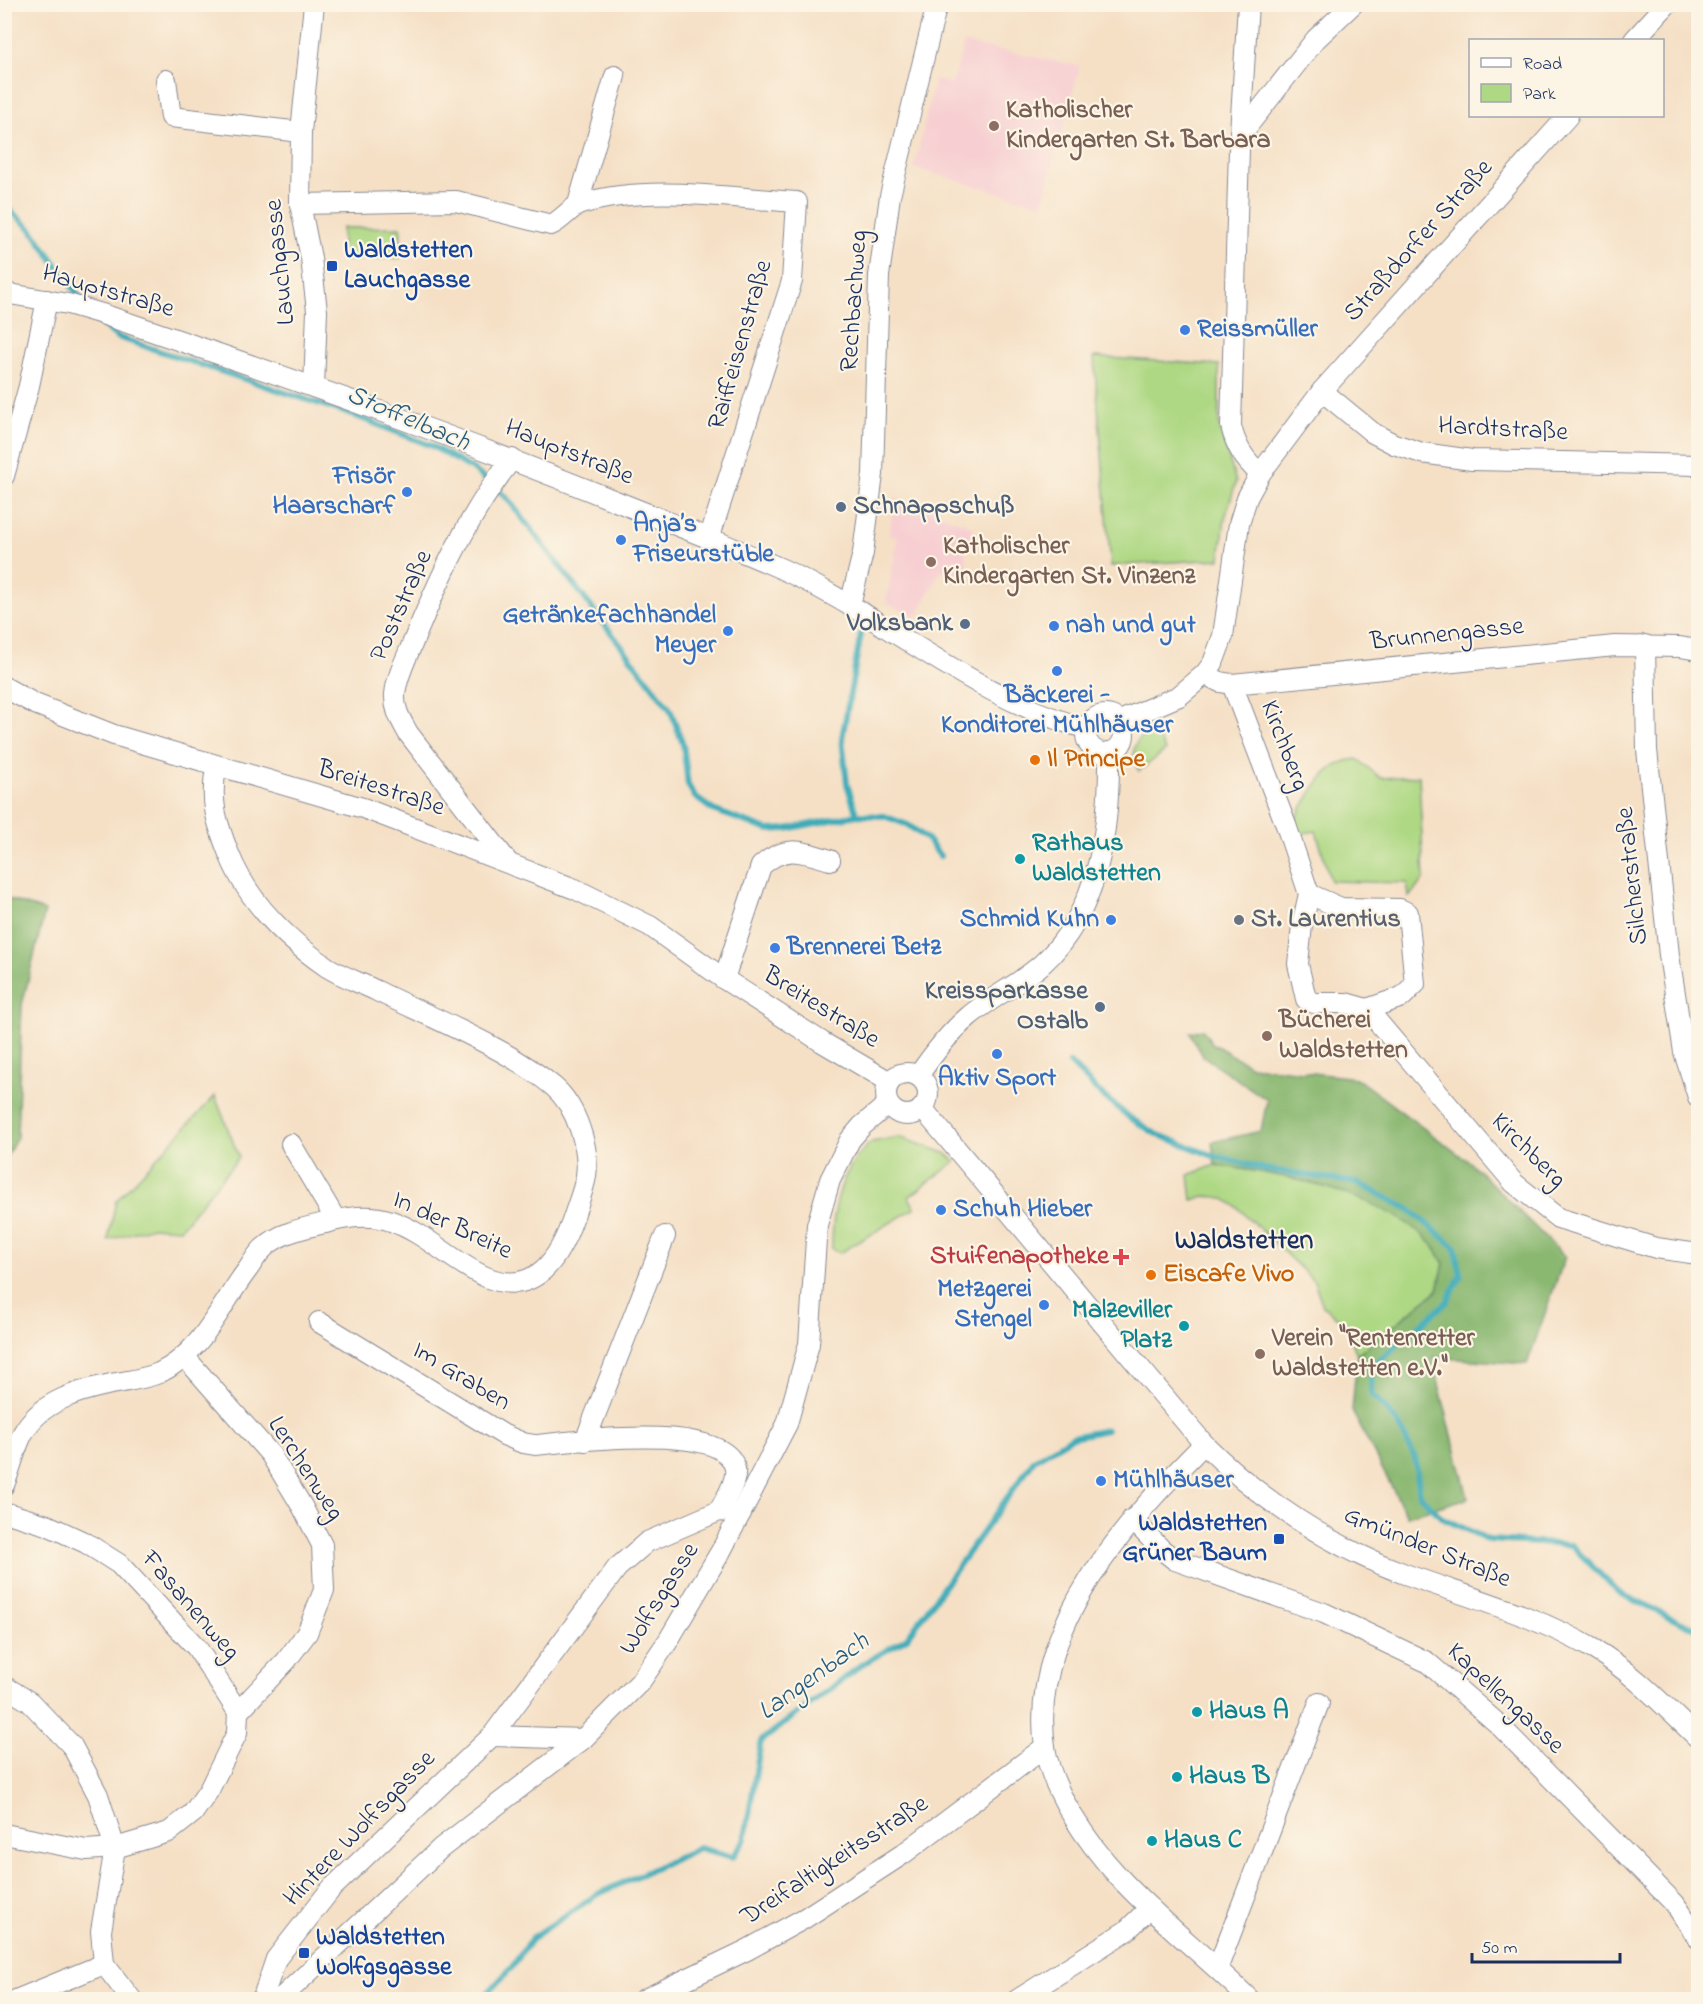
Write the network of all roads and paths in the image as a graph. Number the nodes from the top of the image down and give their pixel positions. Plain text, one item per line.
1 (314, 4) edge
2 (937, 4) edge
3 (1248, 4) edge
4 (1353, 4) edge
5 (1667, 4) edge
6 (1635, 39) edge
7 (615, 76) dead end
8 (166, 80) dead end
9 (1567, 117) edge
10 (301, 132) junction
11 (1242, 133) junction
12 (300, 204) junction
13 (578, 204) junction
14 (4, 294) edge
15 (47, 300) junction
16 (314, 387) junction
17 (1322, 391) junction
18 (512, 459) junction
19 (1698, 465) edge
20 (1260, 474) junction
21 (4, 476) edge
22 (710, 538) junction
23 (850, 605) junction
24 (1645, 645) junction
25 (1698, 650) edge
26 (1205, 674) junction
27 (1232, 684) junction
28 (4, 687) edge
29 (1120, 721) junction
30 (1086, 728) junction
31 (1109, 752) junction
32 (216, 767) junction
33 (830, 860) dead end
34 (508, 862) junction
35 (1309, 894) junction
36 (724, 979) junction
37 (1368, 1009) junction
38 (918, 1076) junction
39 (890, 1082) junction
40 (1698, 1097) edge
41 (888, 1104) junction
42 (922, 1108) junction
43 (291, 1144) dead end
44 (336, 1220) junction
45 (665, 1236) dead end
46 (1698, 1254) edge
47 (319, 1322) dead end
48 (184, 1356) junction
49 (585, 1441) junction
50 (1204, 1444) junction
51 (4, 1485) edge
52 (719, 1511) junction
53 (4, 1512) edge
54 (741, 1514) junction
55 (1132, 1519) junction
56 (4, 1686) edge
57 (1319, 1703) dead end
58 (238, 1712) junction
59 (492, 1736) junction
60 (1698, 1737) edge
61 (582, 1739) junction
62 (1045, 1748) junction
63 (4, 1834) edge
64 (115, 1848) junction
65 (1150, 1908) junction
66 (1698, 1938) edge
67 (104, 1964) junction
68 (1218, 1967) junction
69 (16, 2000) edge
70 (132, 2000) edge
71 (262, 2000) edge
72 (279, 2000) edge
73 (643, 2000) edge
74 (1017, 2000) edge
75 (1250, 2000) edge

1 - 10 street, Lauchgasse
2 - 23 street, Rechbachweg
3 - 11 street
4 - 11 street
5 - 6 street
7 - 13 street
8 - 10 street
9 - 17 street, Straßdorfer Straße
10 - 12 street, Lauchgasse
11 - 20 street
12 - 13 street, Raiffeisenstraße
12 - 16 street, Lauchgasse
13 - 22 street, Raiffeisenstraße
14 - 15 street, Hauptstraße
15 - 16 street, Hauptstraße
15 - 21 street
16 - 18 street, Hauptstraße
17 - 19 street, Hardtstraße
17 - 20 street, Straßdorfer Straße
18 - 22 street, Hauptstraße
18 - 34 street, Poststraße
20 - 26 street, Straßdorfer Straße
22 - 23 street, Hauptstraße
23 - 30 street, Hauptstraße
24 - 25 street, Brunnengasse
24 - 27 street, Brunnengasse
24 - 40 street, Silcherstraße
26 - 27 street, Brunnengasse
26 - 29 street, Straßdorfer Straße
27 - 35 street, Kirchberg
28 - 32 street, Breitestraße
29 - 30 street
29 - 31 street
30 - 31 street
31 - 38 street
32 - 34 street, Breitestraße
32 - 44 street, In der Breite
33 - 36 street, Breitestraße
34 - 36 street, Breitestraße
35 - 37 street, Kirchberg
35 - 37 street
36 - 39 street, Breitestraße
37 - 46 street, Kirchberg
38 - 39 street
38 - 42 street
39 - 41 street
41 - 42 street
41 - 54 street, Wolfsgasse
42 - 50 street, Gmünder Straße
43 - 44 street
44 - 48 street, In der Breite
45 - 49 street
47 - 49 street, Im Graben
48 - 51 street, In der Breite
48 - 58 street, Lerchenweg
49 - 52 street, Im Graben
50 - 55 street
50 - 60 street, Gmünder Straße
52 - 54 street
52 - 59 street, Hintere Wolfsgasse
53 - 58 street, Fasanenweg
54 - 61 street, Wolfsgasse
55 - 62 street
55 - 66 street, Kapellengasse
56 - 64 street
57 - 68 street
58 - 64 street
59 - 61 street
59 - 71 street, Hintere Wolfsgasse
61 - 72 street, Wolfsgasse
62 - 65 street
62 - 73 street, Dreifaltigkeitsstraße
63 - 64 street
64 - 67 street
65 - 68 street
65 - 74 street
67 - 69 street
67 - 70 street
68 - 75 street

